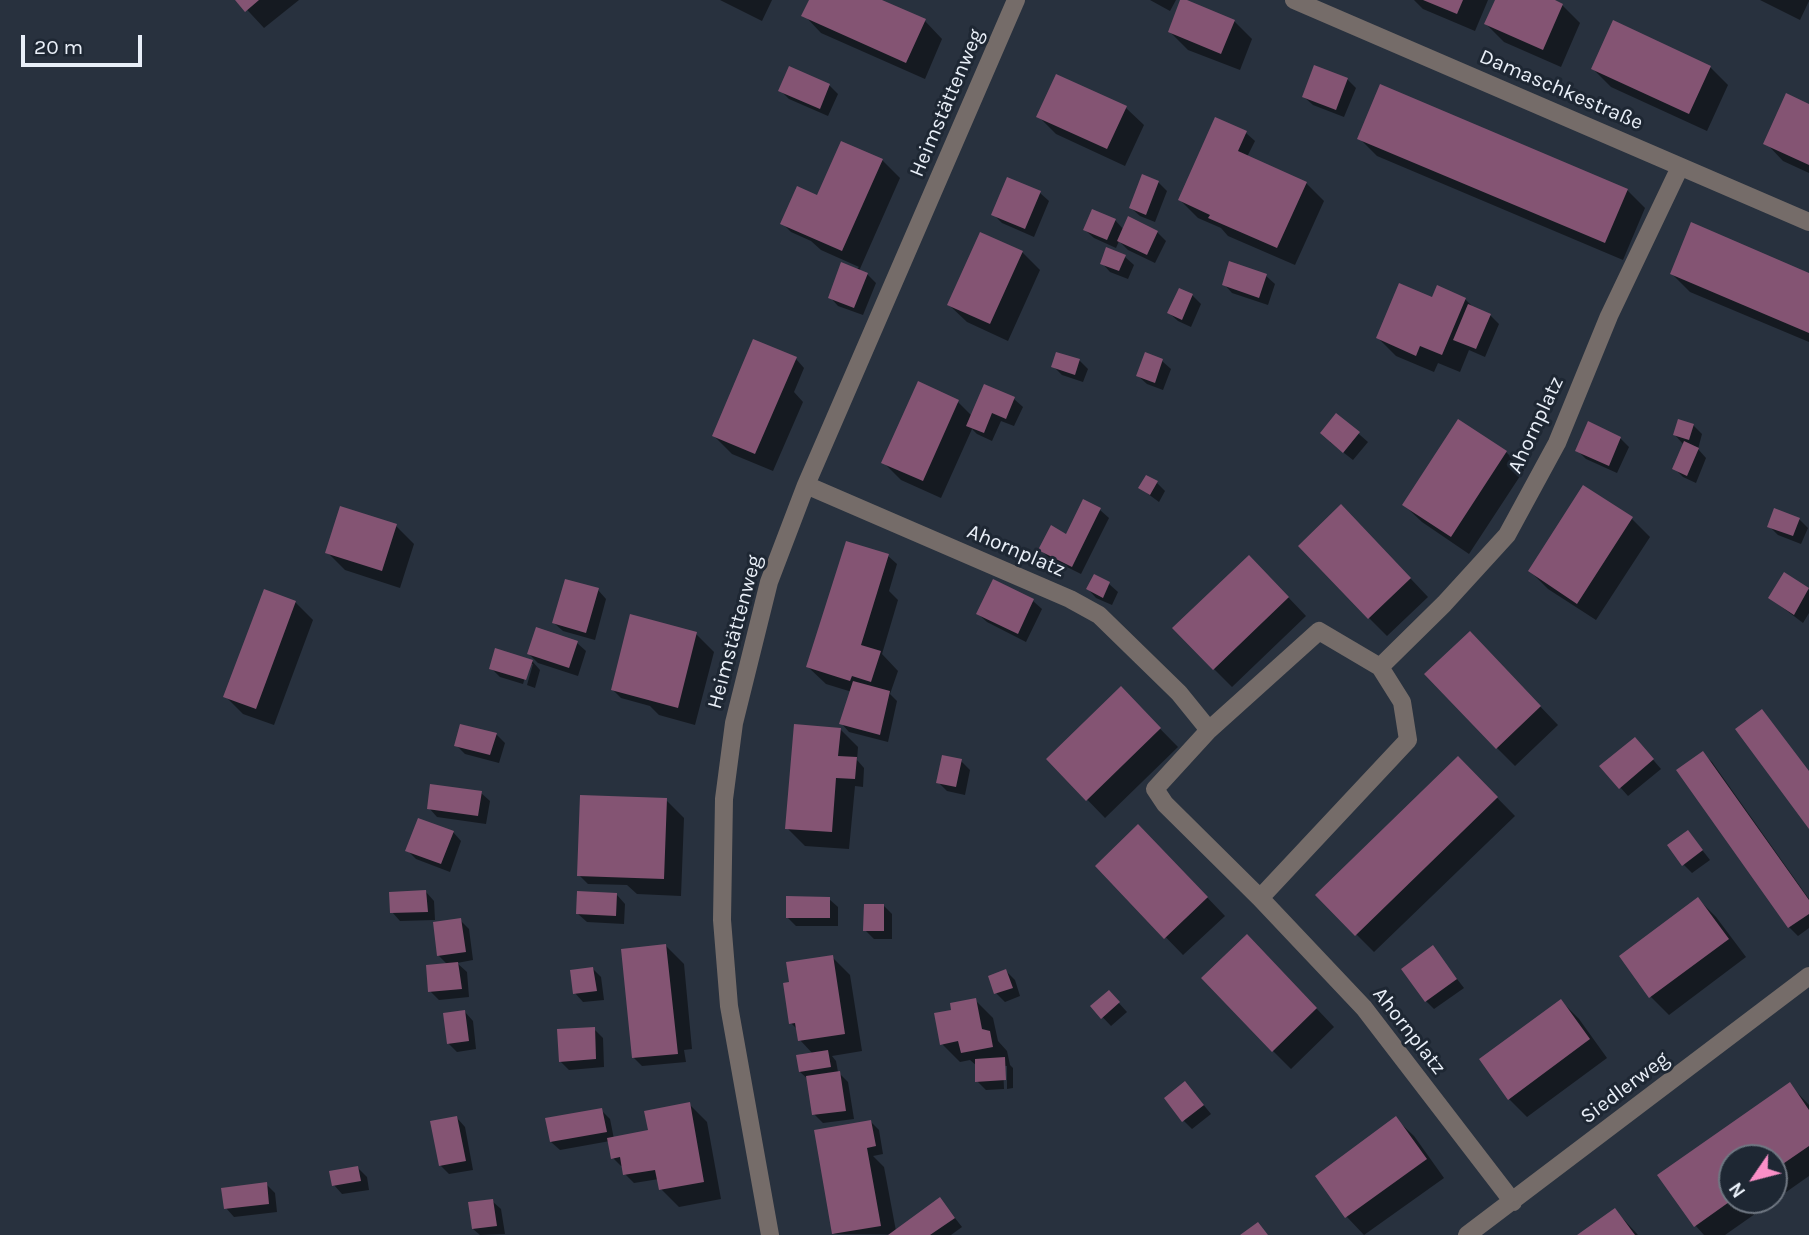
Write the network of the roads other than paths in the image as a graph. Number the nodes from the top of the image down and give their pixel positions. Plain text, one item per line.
1 (1016, 0) edge
2 (1294, 0) edge
3 (1680, 167) junction
4 (1809, 222) edge
5 (806, 485) junction
6 (1380, 667) junction
7 (1209, 730) junction
8 (1260, 898) junction
9 (1809, 976) edge
10 (1513, 1202) junction
11 (770, 1235) edge
12 (1467, 1235) edge

1 - 5 street, Heimstättenweg
2 - 3 street, Damaschkestraße
3 - 4 street, Damaschkestraße
3 - 6 street, Ahornplatz
5 - 7 street, Ahornplatz
5 - 11 street, Heimstättenweg
6 - 7 street, Ahornplatz
6 - 8 street, Ahornplatz
7 - 8 street, Ahornplatz
8 - 10 street, Ahornplatz
9 - 10 street, Siedlerweg
10 - 12 street, Siedlerweg

